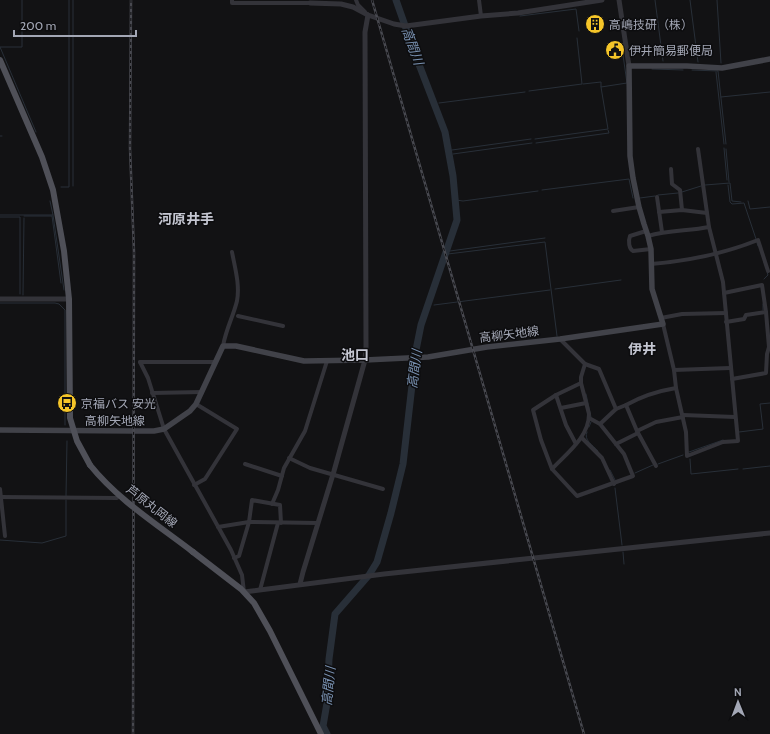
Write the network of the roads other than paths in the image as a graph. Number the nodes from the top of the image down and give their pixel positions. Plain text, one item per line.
1 (232, 0) edge
2 (356, 0) edge
3 (479, 0) edge
4 (602, 0) edge
5 (619, 0) edge
6 (310, 3) joint
7 (368, 15) junction
8 (481, 16) junction
9 (770, 59) edge
10 (0, 60) edge
11 (629, 66) junction
12 (698, 150) dead end
13 (671, 169) dead end
14 (657, 197) dead end
15 (639, 207) junction
16 (682, 210) junction
17 (613, 211) dead end
18 (659, 212) junction
19 (707, 213) junction
20 (709, 227) junction
21 (662, 232) junction
22 (647, 233) junction
23 (651, 249) junction
24 (232, 252) dead end
25 (716, 254) junction
26 (651, 264) junction
27 (768, 271) dead end
28 (724, 293) junction
29 (0, 299) edge
30 (69, 299) junction
31 (766, 312) junction
32 (726, 313) junction
33 (238, 316) dead end
34 (661, 318) junction
35 (726, 322) junction
36 (663, 324) junction
37 (283, 326) dead end
38 (560, 339) junction
39 (223, 346) junction
40 (365, 360) junction
41 (327, 361) junction
42 (215, 362) junction
43 (585, 364) junction
44 (730, 368) junction
45 (674, 370) junction
46 (732, 379) junction
47 (581, 383) junction
48 (676, 388) junction
49 (152, 392) junction
50 (202, 392) junction
51 (556, 395) junction
52 (586, 403) junction
53 (196, 404) junction
54 (626, 405) junction
55 (561, 408) junction
56 (616, 409) junction
57 (683, 416) junction
58 (735, 417) junction
59 (589, 418) junction
60 (600, 424) junction
61 (164, 428) junction
62 (0, 430) edge
63 (73, 430) junction
64 (637, 432) junction
65 (582, 438) junction
66 (576, 444) junction
67 (616, 444) junction
68 (289, 458) junction
69 (245, 464) dead end
70 (656, 466) dead end
71 (552, 469) junction
72 (333, 475) junction
73 (282, 476) junction
74 (614, 484) junction
75 (194, 485) junction
76 (0, 489) edge
77 (383, 489) dead end
78 (1, 497) edge
79 (117, 498) dead end
80 (272, 504) junction
81 (248, 522) junction
82 (280, 523) junction
83 (318, 523) junction
84 (218, 527) junction
85 (770, 533) edge
86 (5, 536) dead end
87 (234, 558) junction
88 (300, 584) junction
89 (260, 590) junction
90 (244, 592) junction
91 (320, 734) edge

1 - 6 street
2 - 7 street
3 - 8 street
4 - 8 street
5 - 11 street
6 - 7 street
7 - 8 street
7 - 40 street
9 - 11 main road
10 - 30 main road, 芦原丸岡線
11 - 15 main road
12 - 19 street
13 - 16 street
14 - 18 street
15 - 17 street
15 - 22 main road
16 - 18 street
16 - 19 street
18 - 21 street
19 - 20 street
20 - 21 street
20 - 25 street
21 - 22 street
22 - 23 main road
22 - 23 street
23 - 26 main road
24 - 39 street
25 - 26 street
25 - 27 street
25 - 28 street
26 - 34 main road
28 - 31 street
28 - 32 street
29 - 30 street
30 - 63 main road, 芦原丸岡線
31 - 35 street
31 - 46 street
32 - 34 street
32 - 35 street
33 - 37 street
34 - 36 main road
35 - 44 street
36 - 38 main road, 高柳矢地線
36 - 45 street
38 - 40 main road, 高柳矢地線
38 - 43 street
39 - 41 main road, 高柳矢地線
39 - 42 main road, 高柳矢地線
40 - 41 main road, 高柳矢地線
40 - 72 street
41 - 68 street
42 - 49 street
42 - 50 main road, 高柳矢地線
43 - 47 street
43 - 56 street
44 - 45 street
44 - 46 street
45 - 48 street
46 - 58 street
47 - 51 street
47 - 52 street
48 - 54 street
48 - 57 street
49 - 50 street
49 - 61 street
50 - 53 main road, 高柳矢地線
51 - 55 street
51 - 71 street
52 - 55 street
52 - 59 street
53 - 61 main road, 高柳矢地線
53 - 75 street
54 - 56 street
54 - 64 street
55 - 66 street
56 - 60 street
57 - 58 street
57 - 58 street
57 - 64 street
59 - 60 street
59 - 65 street
60 - 67 street
61 - 63 main road, 高柳矢地線
61 - 75 street
62 - 63 main road, 高柳矢地線
63 - 90 main road, 芦原丸岡線, bridge
64 - 67 street
64 - 70 street
65 - 66 street
65 - 74 street
66 - 71 street
67 - 74 street
68 - 72 street
68 - 73 street
69 - 73 street
71 - 74 street
72 - 77 street
72 - 83 street
73 - 80 street
75 - 84 street
76 - 78 street
78 - 79 street
78 - 86 street
80 - 81 street
80 - 82 street
81 - 82 street
81 - 84 street
81 - 87 street
82 - 83 street
82 - 89 street
83 - 88 street
84 - 87 street
85 - 88 street
87 - 90 street
88 - 89 street
89 - 90 street
90 - 91 main road, 芦原丸岡線

